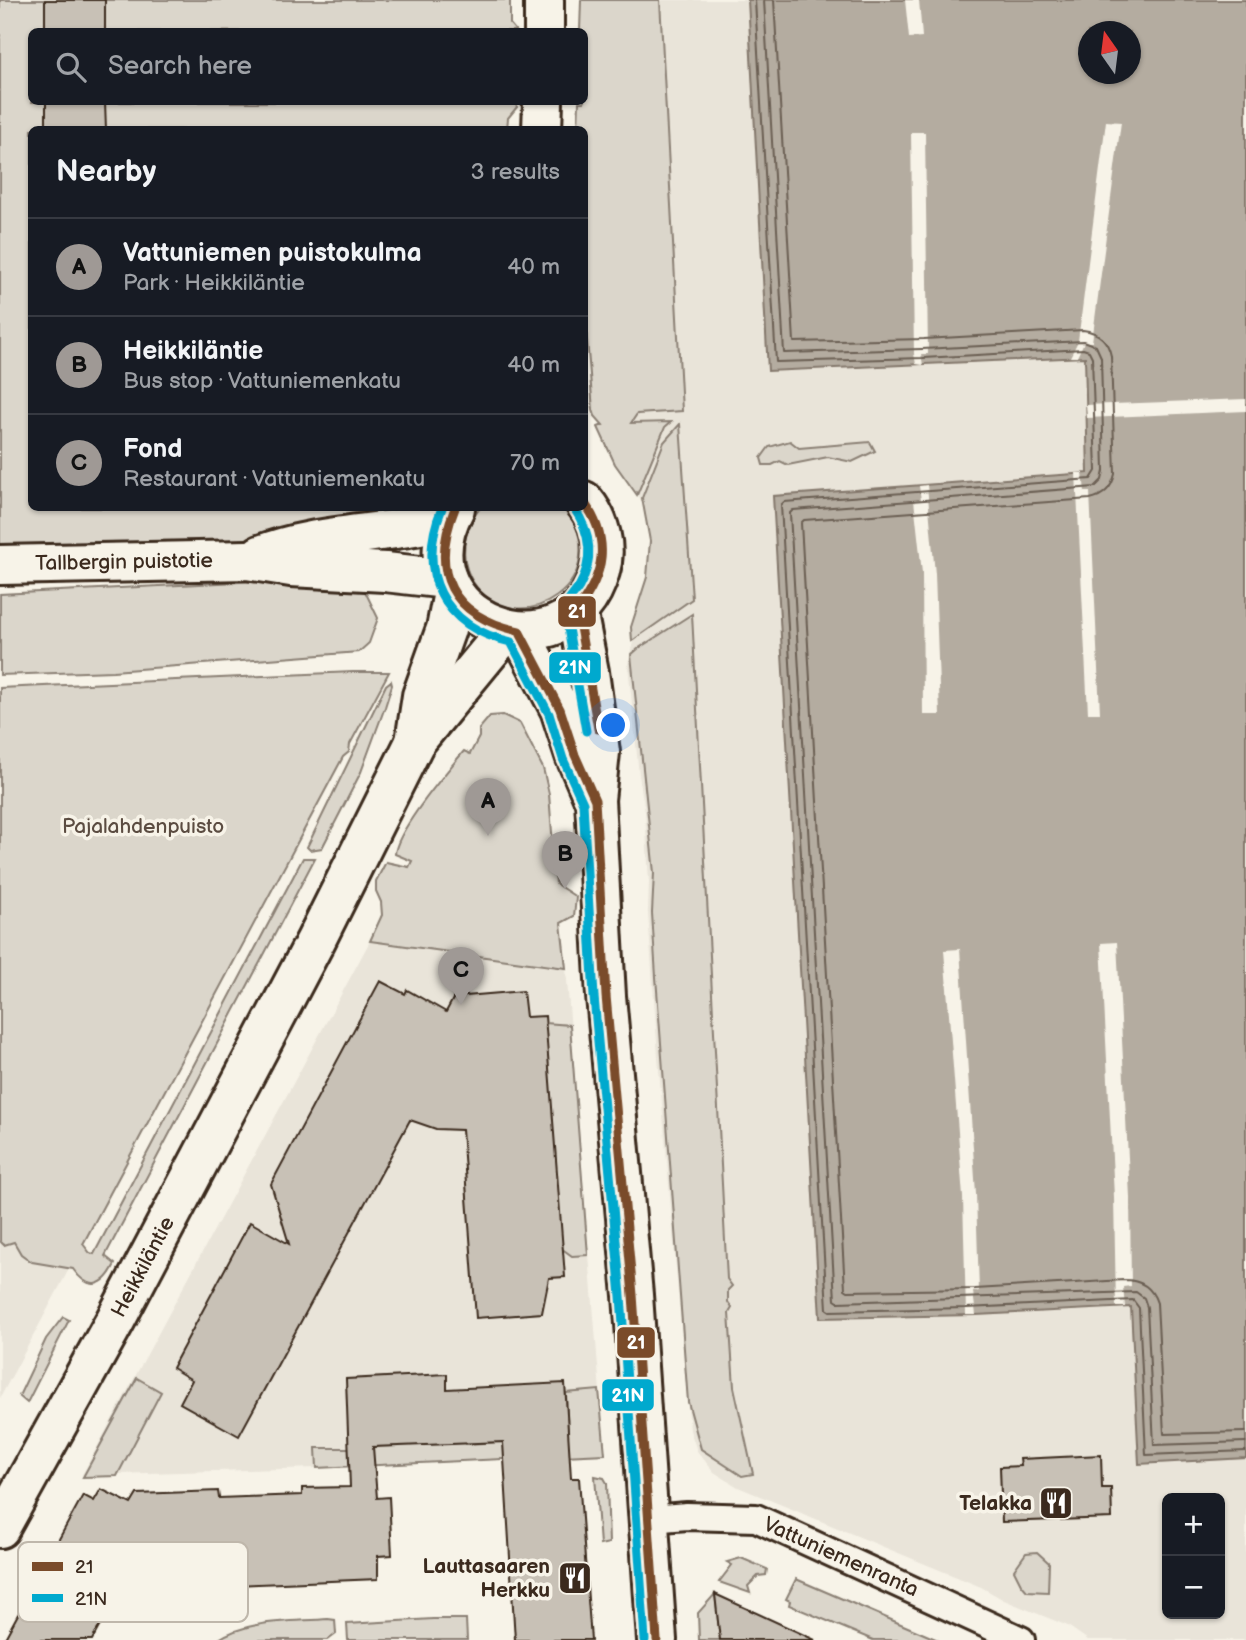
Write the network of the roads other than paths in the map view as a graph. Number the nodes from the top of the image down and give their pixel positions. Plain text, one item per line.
1 (544, 0) edge
2 (544, 28) edge
3 (543, 105) edge
4 (542, 126) edge
5 (588, 508) edge
6 (452, 513) edge
7 (247, 560) junction
8 (0, 565) edge
9 (450, 585) junction
10 (577, 610) junction
11 (513, 631) junction
12 (415, 742) junction
13 (594, 800) junction
14 (650, 1518) junction
15 (0, 1528) edge
16 (657, 1640) edge
17 (1021, 1640) edge

1 - 2 street
3 - 4 street
5 - 10 street
6 - 7 street, Tallbergin puistotie
6 - 9 street, Heikkiläntie
7 - 8 street, Tallbergin puistotie
7 - 9 street, Tallbergin puistotie
9 - 11 street
9 - 12 street, Heikkiläntie
10 - 11 street
10 - 13 street
11 - 12 street, Heikkiläntie
11 - 13 street
12 - 15 street, Heikkiläntie
13 - 14 street
14 - 16 street
14 - 17 street, Vattuniemenranta

